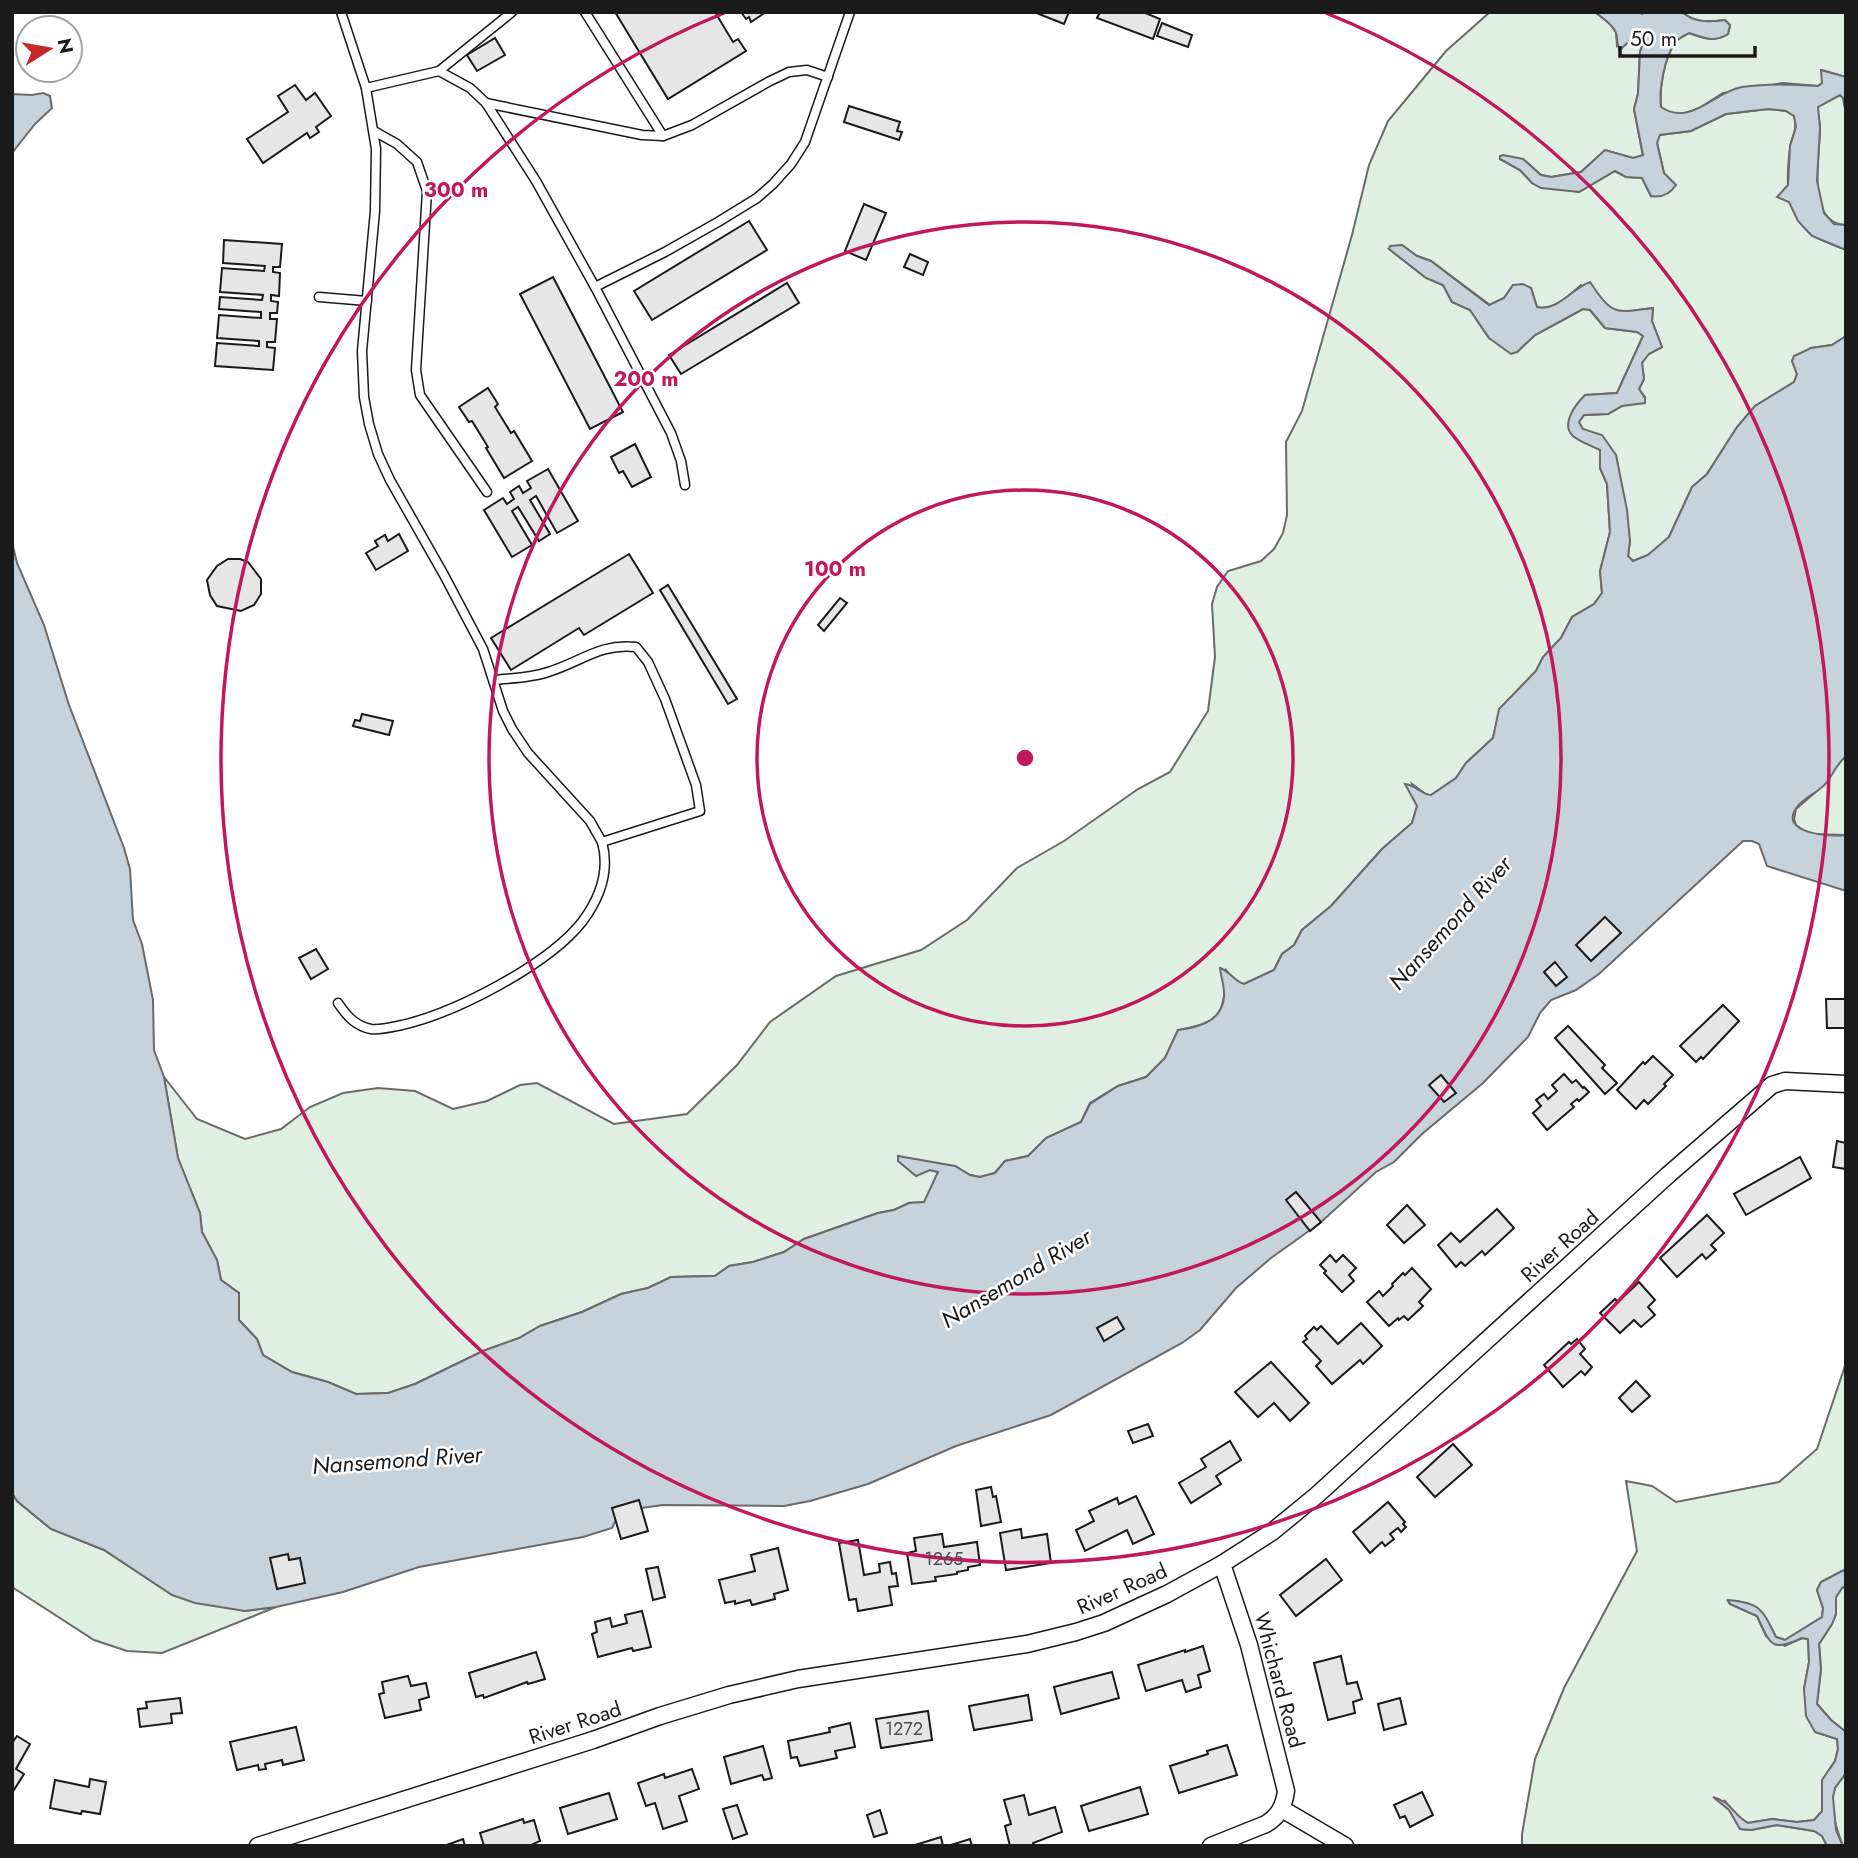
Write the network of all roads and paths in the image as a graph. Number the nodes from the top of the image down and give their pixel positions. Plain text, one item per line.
1 (341, 12) edge
2 (512, 12) edge
3 (585, 12) edge
4 (850, 12) edge
5 (439, 71) junction
6 (828, 77) junction
7 (366, 88) junction
8 (486, 103) junction
9 (374, 131) junction
10 (663, 136) junction
11 (595, 287) junction
12 (320, 297) dead end
13 (367, 301) junction
14 (685, 485) dead end
15 (486, 492) dead end
16 (494, 680) junction
17 (601, 842) junction
18 (338, 1003) dead end
19 (1846, 1084) edge
20 (1223, 1564) junction
21 (1282, 1809) junction
22 (278, 1842) edge
23 (258, 1846) edge
24 (1211, 1846) edge
25 (1345, 1846) edge

1 - 7 lane
2 - 5 lane
3 - 10 lane
4 - 6 lane
5 - 7 lane
5 - 8 lane
6 - 10 lane
6 - 11 lane
7 - 9 lane
8 - 10 lane
8 - 11 lane
9 - 13 lane
9 - 15 lane
11 - 14 lane
12 - 13 lane
13 - 16 lane
16 - 17 lane
16 - 17 lane
17 - 18 lane
19 - 20 street, River Road
20 - 21 street, Whichard Road
20 - 22 street, River Road
21 - 24 street
21 - 25 street
22 - 23 street, River Road

